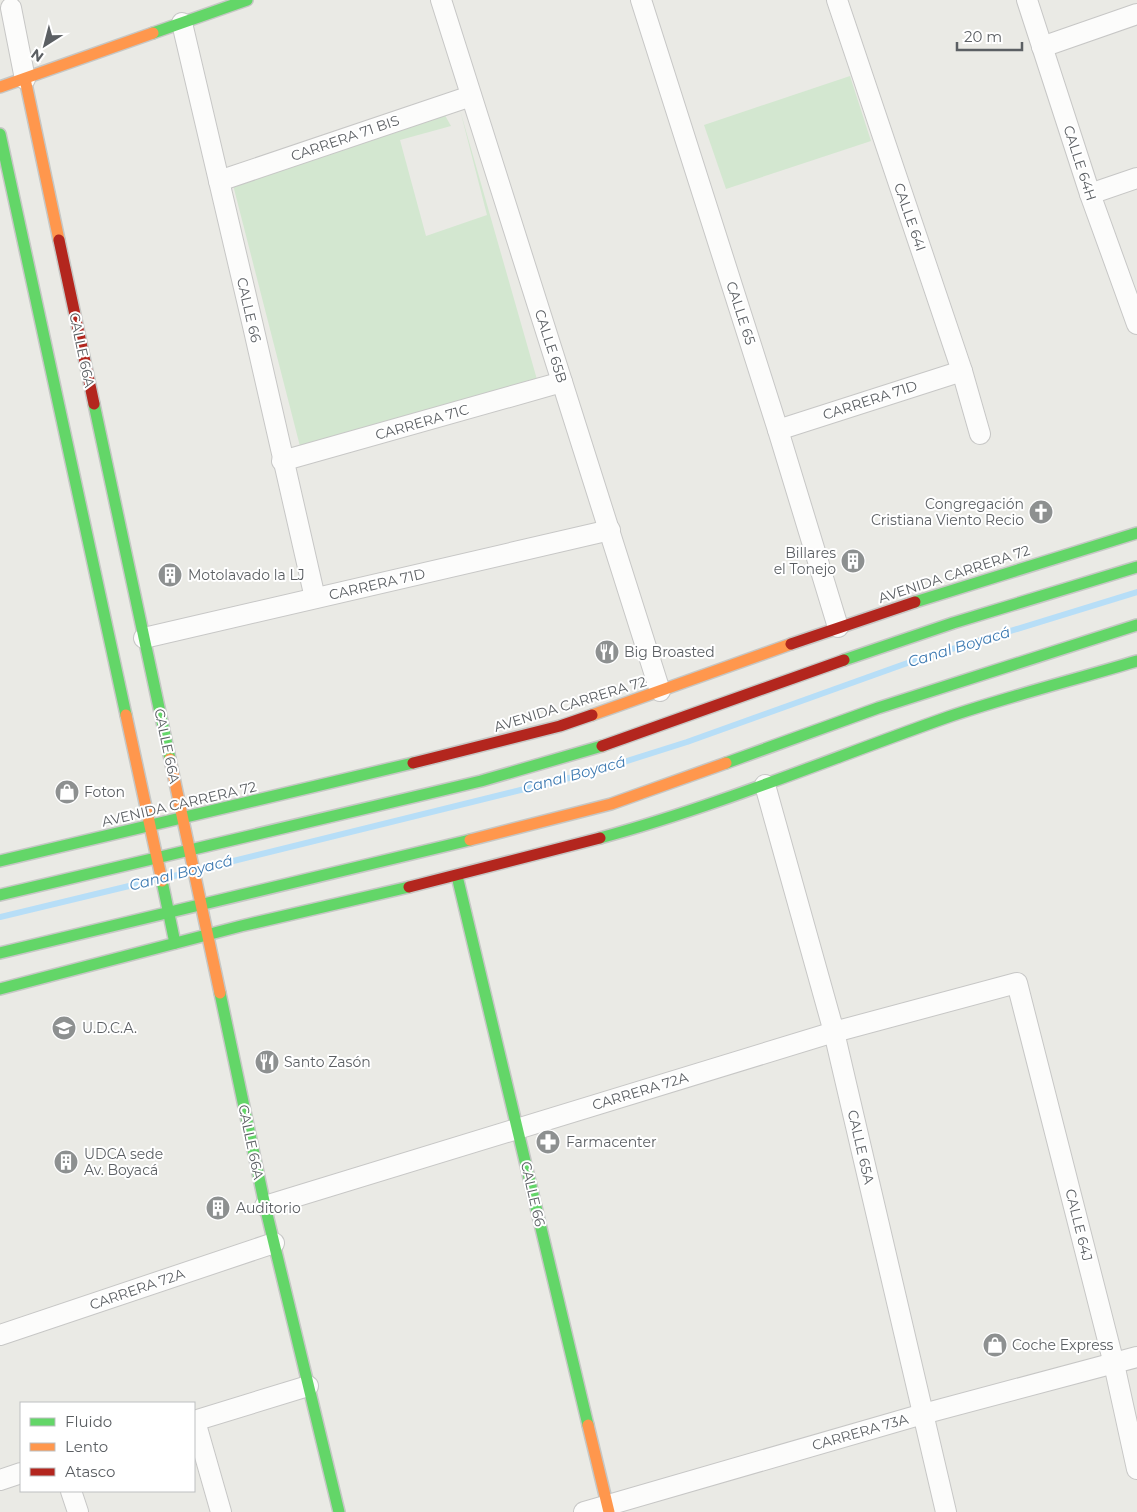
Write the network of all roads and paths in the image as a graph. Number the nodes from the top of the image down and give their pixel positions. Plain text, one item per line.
1 (246, 0) edge
2 (441, 0) edge
3 (641, 0) edge
4 (837, 0) edge
5 (1027, 0) edge
6 (11, 8) dead end
7 (1137, 14) edge
8 (182, 23) junction
9 (1042, 47) junction
10 (25, 79) junction
11 (0, 87) edge
12 (470, 96) junction
13 (0, 134) edge
14 (1137, 178) edge
15 (219, 181) junction
16 (1090, 194) junction
17 (1137, 324) edge
18 (962, 371) junction
19 (562, 382) junction
20 (778, 430) junction
21 (980, 434) dead end
22 (282, 461) junction
23 (610, 530) junction
24 (1137, 533) edge
25 (1137, 567) edge
26 (995, 576) junction
27 (1021, 583) dead end
28 (1038, 587) dead end
29 (1056, 592) junction
30 (314, 598) junction
31 (1137, 626) edge
32 (838, 627) junction
33 (1116, 632) junction
34 (144, 638) junction
35 (1137, 639) edge
36 (1137, 662) edge
37 (995, 669) junction
38 (660, 691) junction
39 (949, 716) junction
40 (766, 785) junction
41 (182, 818) junction
42 (150, 826) junction
43 (189, 850) junction
44 (157, 857) junction
45 (0, 861) edge
46 (457, 876) junction
47 (0, 895) edge
48 (200, 904) junction
49 (169, 912) junction
50 (207, 935) junction
51 (176, 943) junction
52 (0, 953) edge
53 (1017, 983) joint
54 (0, 989) edge
55 (834, 1032) junction
56 (518, 1129) junction
57 (265, 1206) junction
58 (274, 1243) junction
59 (0, 1335) edge
60 (1137, 1357) edge
61 (1114, 1364) junction
62 (308, 1386) junction
63 (923, 1414) junction
64 (195, 1421) edge
65 (195, 1424) edge
66 (1137, 1468) edge
67 (20, 1473) edge
68 (0, 1480) edge
69 (71, 1492) edge
70 (608, 1509) edge
71 (78, 1512) edge
72 (221, 1512) edge
73 (339, 1512) edge
74 (584, 1512) edge
75 (946, 1512) edge

1 - 8 main road
2 - 12 street, CALLE 65B
3 - 20 street, CALLE 65
4 - 18 street, CALLE 64I
5 - 9 street, CALLE 64H
6 - 10 street, CALLE 66A
7 - 9 street
8 - 10 main road
8 - 15 street, CALLE 66
9 - 16 street, CALLE 64H
10 - 11 main road
10 - 34 main road, CALLE 66A
12 - 15 street, CARRERA 71 BIS
12 - 19 street, CALLE 65B
13 - 42 main road
14 - 16 street
15 - 22 street, CALLE 66
16 - 17 street, CALLE 64H
18 - 20 street, CARRERA 71D
18 - 21 street, CALLE 64I
19 - 22 street, CARRERA 71C
19 - 23 street, CALLE 65B
20 - 32 street, CALLE 65
22 - 30 street, CALLE 66
23 - 30 street, CARRERA 71D
23 - 38 street, CALLE 65B
24 - 26 main road, AVENIDA CARRERA 72
25 - 29 main road
26 - 27 main road
26 - 32 main road, AVENIDA CARRERA 72
28 - 29 main road
29 - 43 main road
30 - 34 street, CARRERA 71D
31 - 33 main road
32 - 38 main road, AVENIDA CARRERA 72
33 - 35 main road
33 - 37 main road
34 - 41 main road, CALLE 66A
36 - 39 main road
37 - 39 main road
37 - 48 main road
38 - 41 main road, AVENIDA CARRERA 72
39 - 40 main road
40 - 46 main road
40 - 55 street, CALLE 65A
41 - 42 main road, AVENIDA CARRERA 72
41 - 43 main road, CALLE 66A
42 - 44 main road
42 - 45 main road, AVENIDA CARRERA 72
43 - 44 main road
43 - 48 main road, CALLE 66A
44 - 47 main road
44 - 49 main road
46 - 50 main road
46 - 56 main road, CALLE 66
48 - 49 main road
48 - 50 main road, CALLE 66A
49 - 51 main road
49 - 52 main road
50 - 51 main road
50 - 57 main road, CALLE 66A
51 - 54 main road
53 - 55 street, CARRERA 72A
53 - 61 street, CALLE 64J
55 - 56 street, CARRERA 72A
55 - 63 street, CALLE 65A
56 - 57 street, CARRERA 72A
56 - 70 main road, CALLE 66
57 - 58 main road, CALLE 66A
58 - 59 street, CARRERA 72A
58 - 62 main road, CALLE 66A
60 - 61 street, CARRERA 73A
61 - 63 street, CARRERA 73A
61 - 66 street, CALLE 64J
62 - 64 street
62 - 73 main road, CALLE 66A
63 - 70 street, CARRERA 73A
63 - 75 street, CALLE 65A
65 - 72 street
67 - 68 street
69 - 71 street
70 - 74 street, CARRERA 73A

